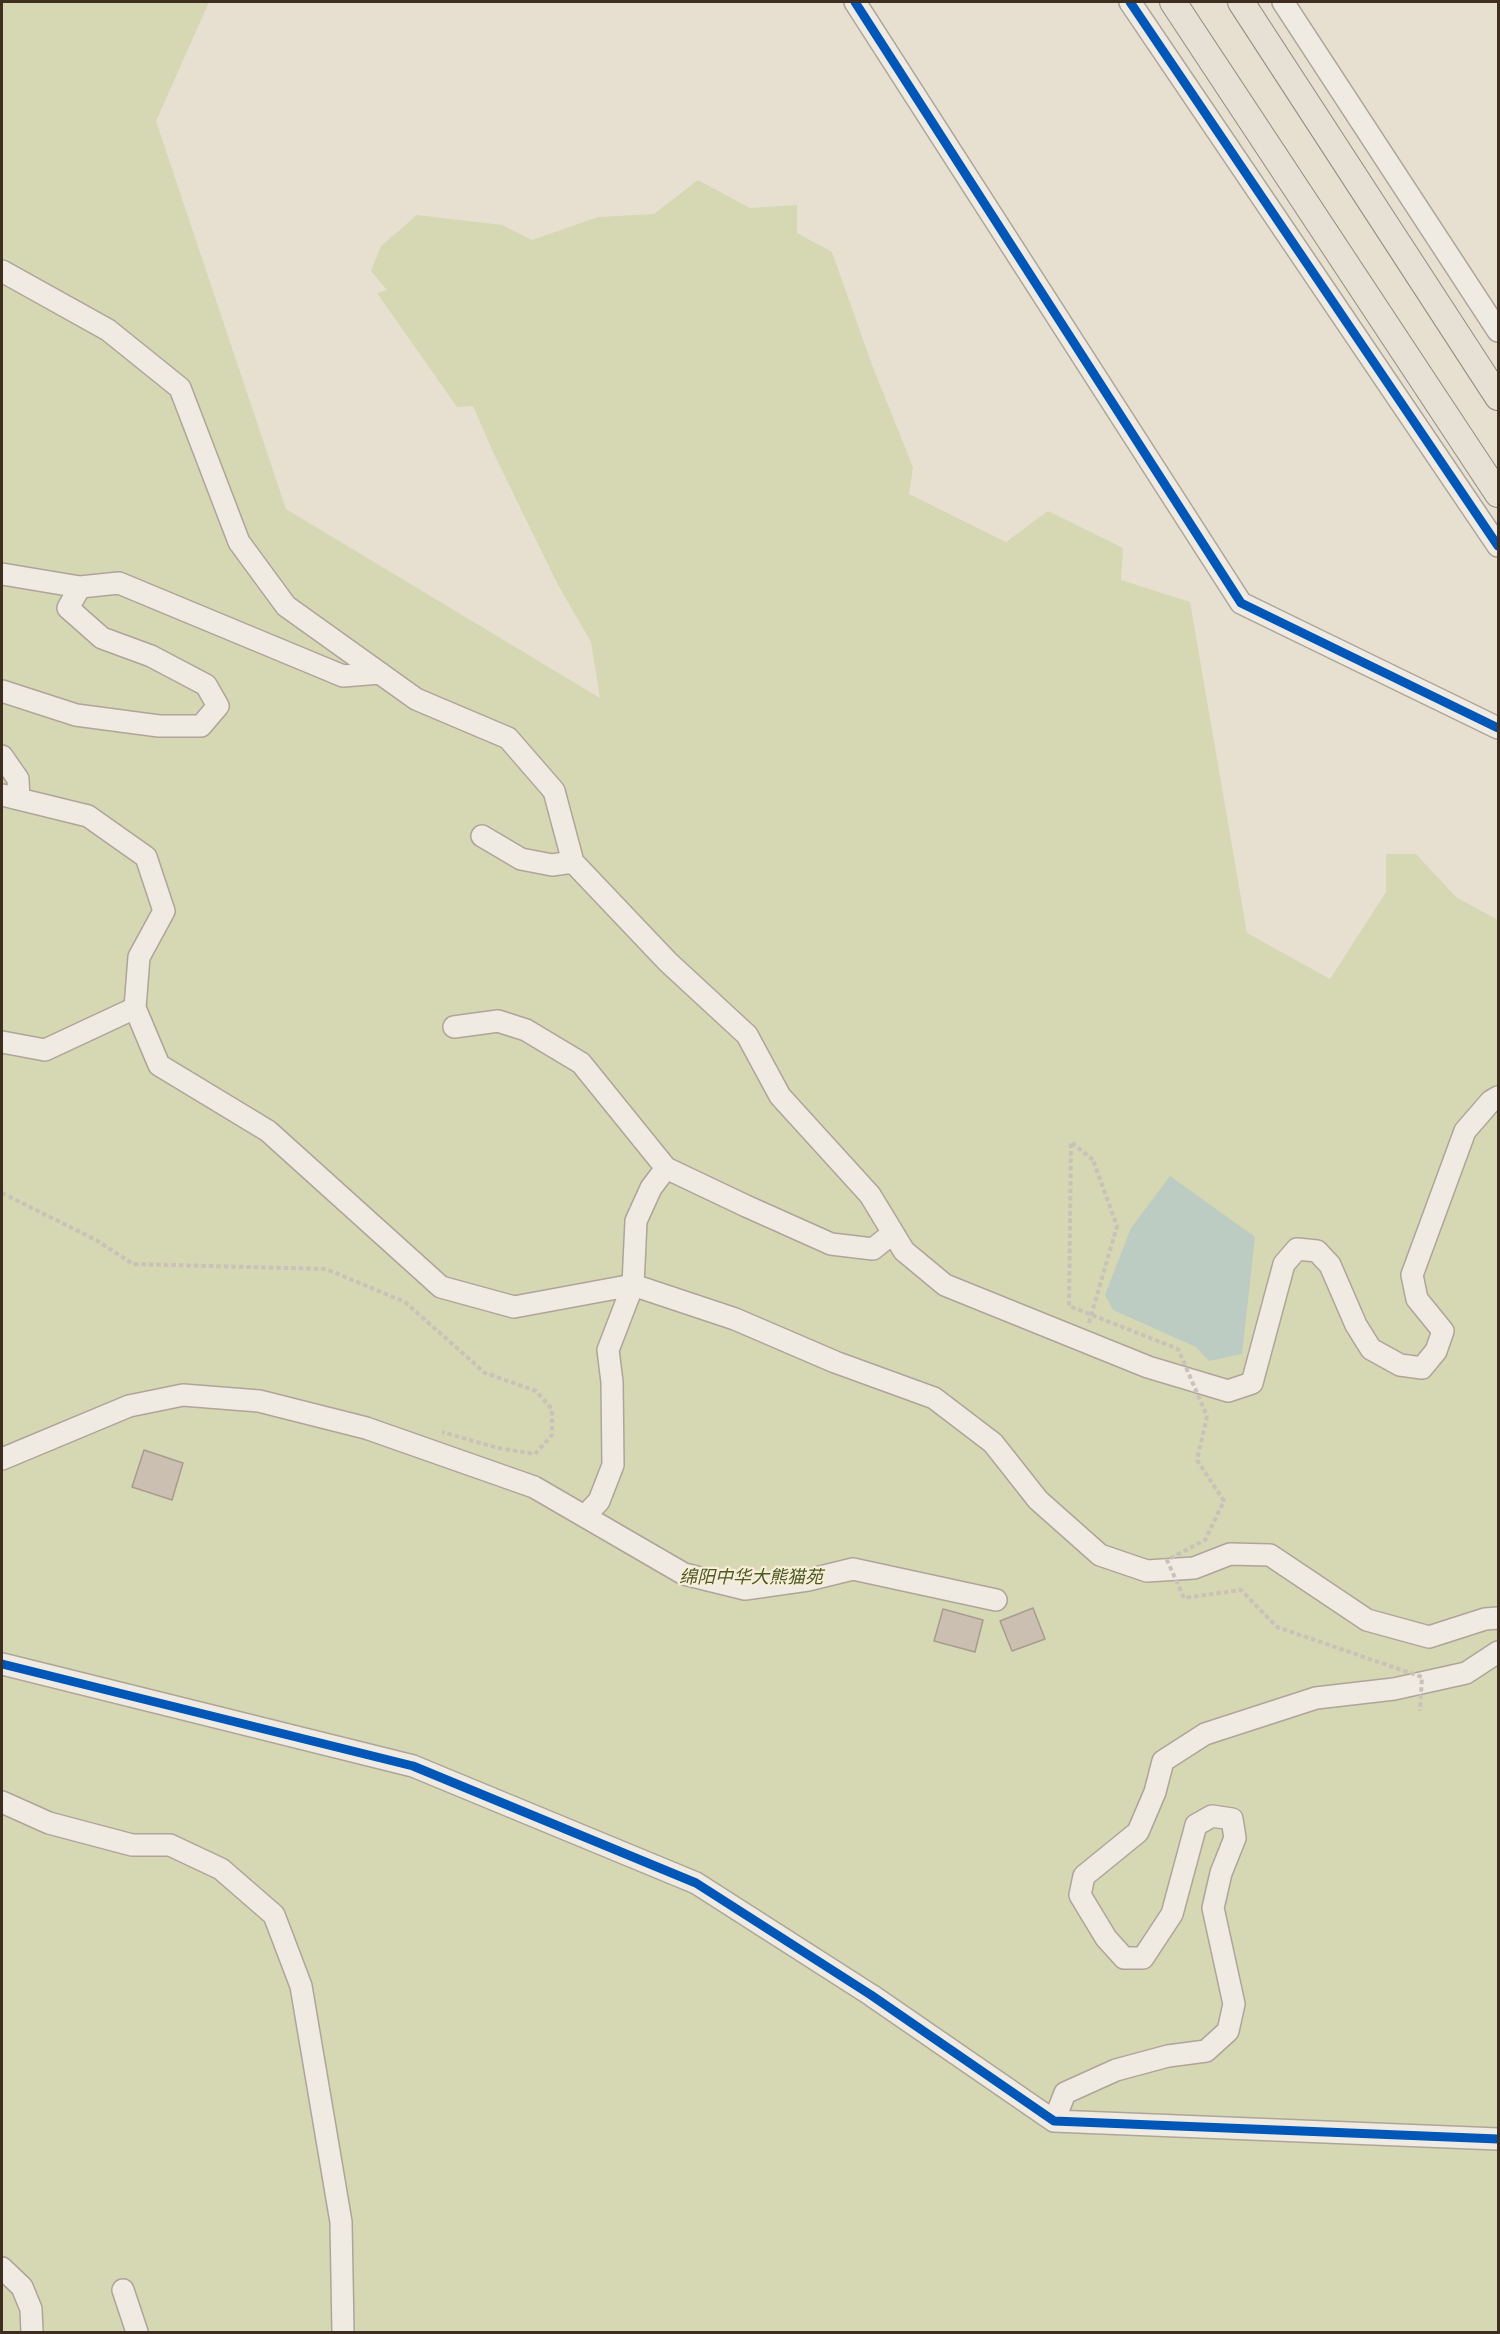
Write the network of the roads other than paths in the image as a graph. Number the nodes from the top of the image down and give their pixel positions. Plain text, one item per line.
1 (855, 2) edge
2 (1130, 2) edge
3 (1173, 2) edge
4 (1240, 2) edge
5 (1283, 2) edge
6 (2, 271) edge
7 (1498, 331) edge
8 (1498, 397) edge
9 (1498, 494) edge
10 (1498, 546) edge
11 (2, 574) edge
12 (80, 587) junction
13 (380, 673) junction
14 (2, 691) edge
15 (1498, 728) edge
16 (2, 756) edge
17 (10, 797) edge
18 (482, 836) dead end
19 (573, 862) junction
20 (135, 1008) junction
21 (454, 1027) dead end
22 (2, 1042) edge
23 (1498, 1097) edge
24 (666, 1168) junction
25 (893, 1233) junction
26 (633, 1285) junction
27 (2, 1459) edge
28 (585, 1515) junction
29 (996, 1600) dead end
30 (1498, 1618) edge
31 (1498, 1652) edge
32 (2, 1664) edge
33 (2, 1802) edge
34 (1054, 2121) junction
35 (1498, 2139) edge
36 (2, 2268) edge
37 (123, 2290) dead end
38 (32, 2332) edge
39 (137, 2332) edge
40 (344, 2332) edge

1 - 15 street
2 - 10 street
3 - 9 main road
4 - 8 main road
5 - 7 street
6 - 13 street
11 - 12 street
12 - 13 street
12 - 14 street
13 - 19 street
16 - 17 street
17 - 20 street
18 - 19 street
19 - 25 street
20 - 22 street
20 - 26 street
21 - 24 street
23 - 25 street
24 - 25 street
24 - 26 street
26 - 28 street
26 - 30 street
27 - 28 street
28 - 29 street
31 - 34 street
32 - 34 street
33 - 40 street
34 - 35 street
36 - 38 street
37 - 39 street

